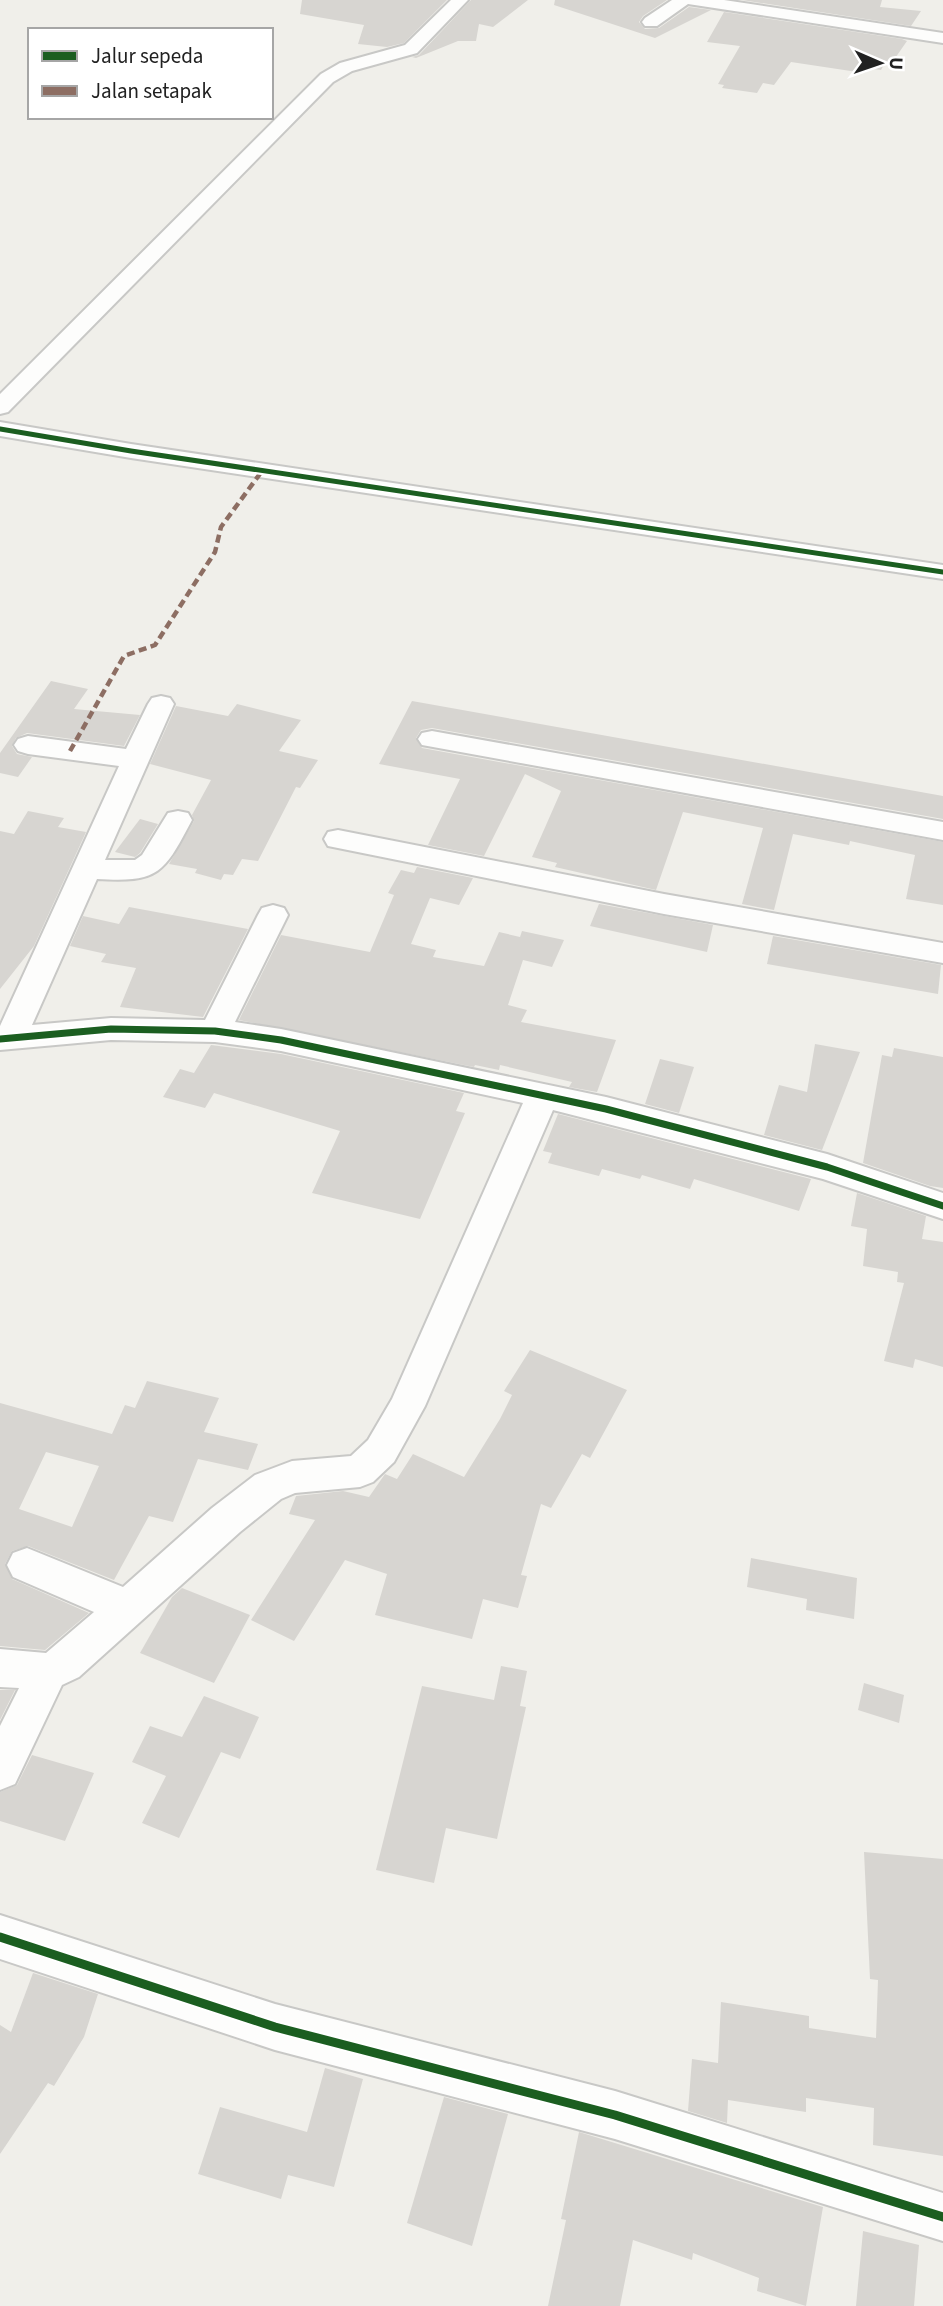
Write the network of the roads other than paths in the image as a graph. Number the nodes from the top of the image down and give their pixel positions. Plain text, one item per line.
1 (460, 0) edge
2 (683, 0) edge
3 (690, 0) edge
4 (651, 22) dead end
5 (943, 38) edge
6 (0, 407) edge
7 (0, 429) edge
8 (943, 572) edge
9 (161, 704) dead end
10 (432, 739) dead end
11 (28, 745) dead end
12 (135, 760) junction
13 (178, 820) dead end
14 (943, 831) edge
15 (338, 839) dead end
16 (86, 869) junction
17 (273, 915) dead end
18 (943, 953) edge
19 (215, 1031) junction
20 (5, 1038) edge
21 (543, 1095) junction
22 (943, 1206) edge
23 (27, 1565) dead end
24 (128, 1608) junction
25 (0, 1668) edge
26 (48, 1672) junction
27 (0, 1770) edge
28 (0, 1937) edge
29 (943, 2217) edge

1 - 6 street
2 - 4 street
3 - 5 street
7 - 8 street
9 - 12 street
10 - 14 street
11 - 12 street
12 - 16 street
13 - 16 street
15 - 18 street
16 - 20 street
17 - 19 street
19 - 20 street
19 - 21 street
21 - 22 street
21 - 24 street
23 - 24 street
24 - 26 street
25 - 26 street
26 - 27 street
28 - 29 street

